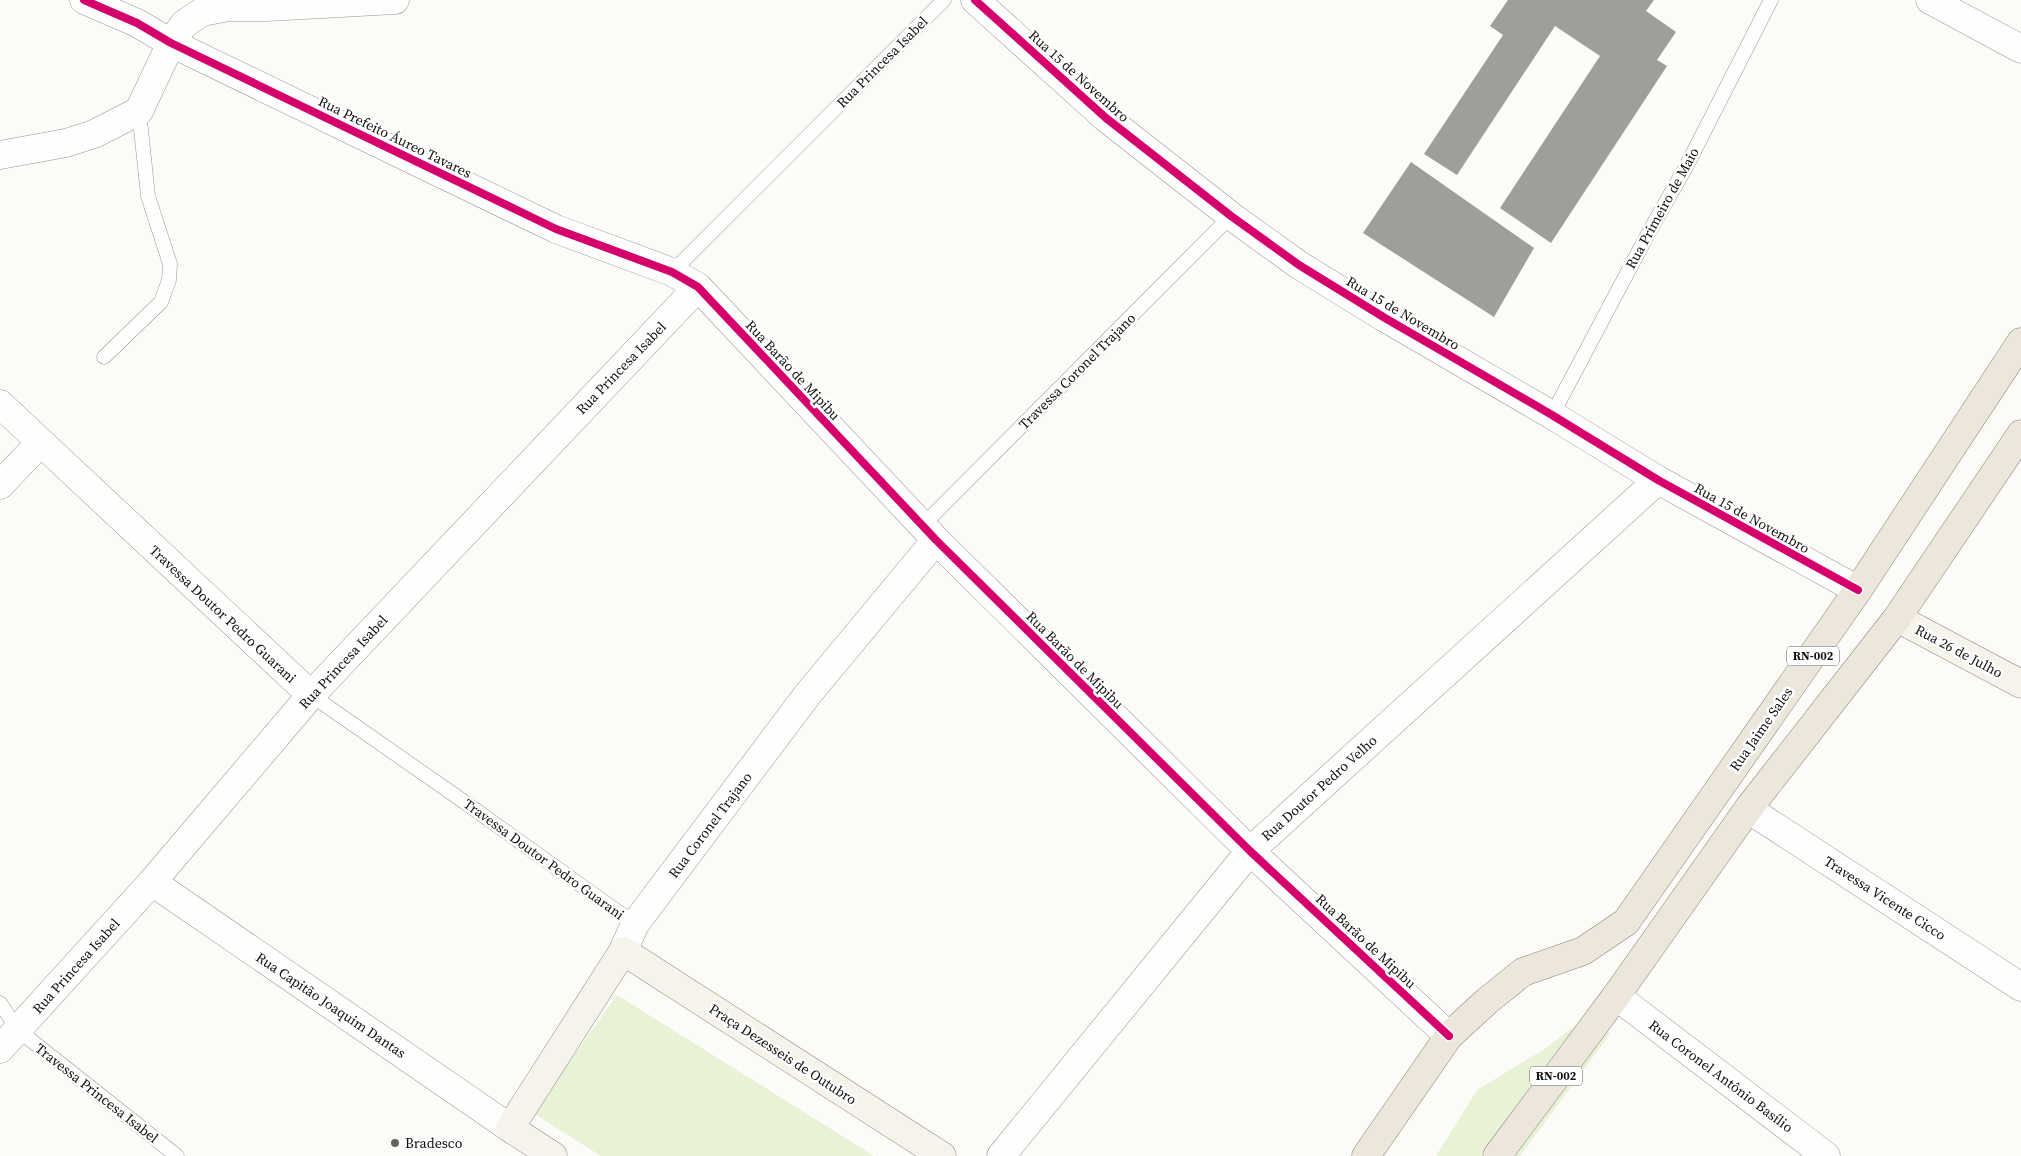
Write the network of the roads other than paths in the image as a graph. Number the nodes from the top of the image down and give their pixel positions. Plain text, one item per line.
1 (84, 0) edge
2 (395, 0) edge
3 (944, 0) edge
4 (975, 0) edge
5 (1771, 0) edge
6 (1930, 0) edge
7 (138, 12) edge
8 (171, 42) junction
9 (2021, 49) edge
10 (139, 111) junction
11 (0, 155) edge
12 (1231, 216) junction
13 (672, 272) junction
14 (698, 286) junction
15 (2021, 342) edge
16 (104, 358) dead end
17 (0, 404) edge
18 (1552, 415) junction
19 (2021, 434) edge
20 (40, 443) junction
21 (1658, 480) junction
22 (0, 485) edge
23 (929, 533) junction
24 (1858, 590) junction
25 (1897, 618) junction
26 (2021, 684) edge
27 (310, 695) junction
28 (1748, 809) junction
29 (1250, 851) junction
30 (152, 882) junction
31 (635, 924) junction
32 (623, 951) junction
33 (2021, 987) edge
34 (1616, 996) junction
35 (0, 1003) edge
36 (1449, 1036) junction
37 (9, 1039) edge
38 (510, 1128) junction
39 (177, 1156) edge
40 (554, 1156) edge
41 (942, 1156) edge
42 (1001, 1156) edge
43 (1366, 1156) edge
44 (1497, 1156) edge
45 (1826, 1156) edge

1 - 7 street, Rua Prefeito Áureo Tavares
2 - 8 street
3 - 13 lane, Rua Princesa Isabel
4 - 12 street, Rua 15 de Novembro
5 - 18 lane, Rua Primeiro de Maio
6 - 9 street
7 - 8 street, Rua Prefeito Áureo Tavares
8 - 10 street
8 - 13 street, Rua Prefeito Áureo Tavares
10 - 11 street
10 - 16 lane
12 - 18 street, Rua 15 de Novembro
12 - 23 lane, Travessa Coronel Trajano
13 - 14 street, Rua Prefeito Áureo Tavares
14 - 23 street, Rua Barão de Mipibu
14 - 27 street, Rua Princesa Isabel
15 - 24 main road, Rua Jaime Sales / RN-002
17 - 20 street, Travessa Doutor Pedro Guarani
18 - 21 street, Rua 15 de Novembro
19 - 25 main road, RN-002
20 - 22 street
20 - 27 street, Travessa Doutor Pedro Guarani
21 - 24 street, Rua 15 de Novembro
21 - 29 street, Rua Doutor Pedro Velho
23 - 29 street, Rua Barão de Mipibu
23 - 31 street, Rua Coronel Trajano
24 - 36 main road, Rua Jaime Sales / RN-002
25 - 26 street, Rua 26 de Julho
25 - 28 main road, RN-002
27 - 30 street, Rua Princesa Isabel
27 - 31 lane, Travessa Doutor Pedro Guarani
28 - 33 street, Travessa Vicente Cicco
28 - 34 main road, RN-002
29 - 36 street, Rua Barão de Mipibu
29 - 42 street, Rua Doutor Pedro Velho
30 - 37 street, Rua Princesa Isabel
30 - 38 street, Rua Capitão Joaquim Dantas
31 - 32 street, Rua Coronel Trajano
32 - 38 street, Rua Coronel Trajano
32 - 41 street, Praça Dezesseis de Outubro
34 - 44 main road, RN-002
34 - 45 street, Rua Coronel Antônio Basílio
35 - 37 lane, Travessa Princesa Isabel
36 - 43 main road, RN-002
37 - 39 lane, Travessa Princesa Isabel
38 - 40 street

